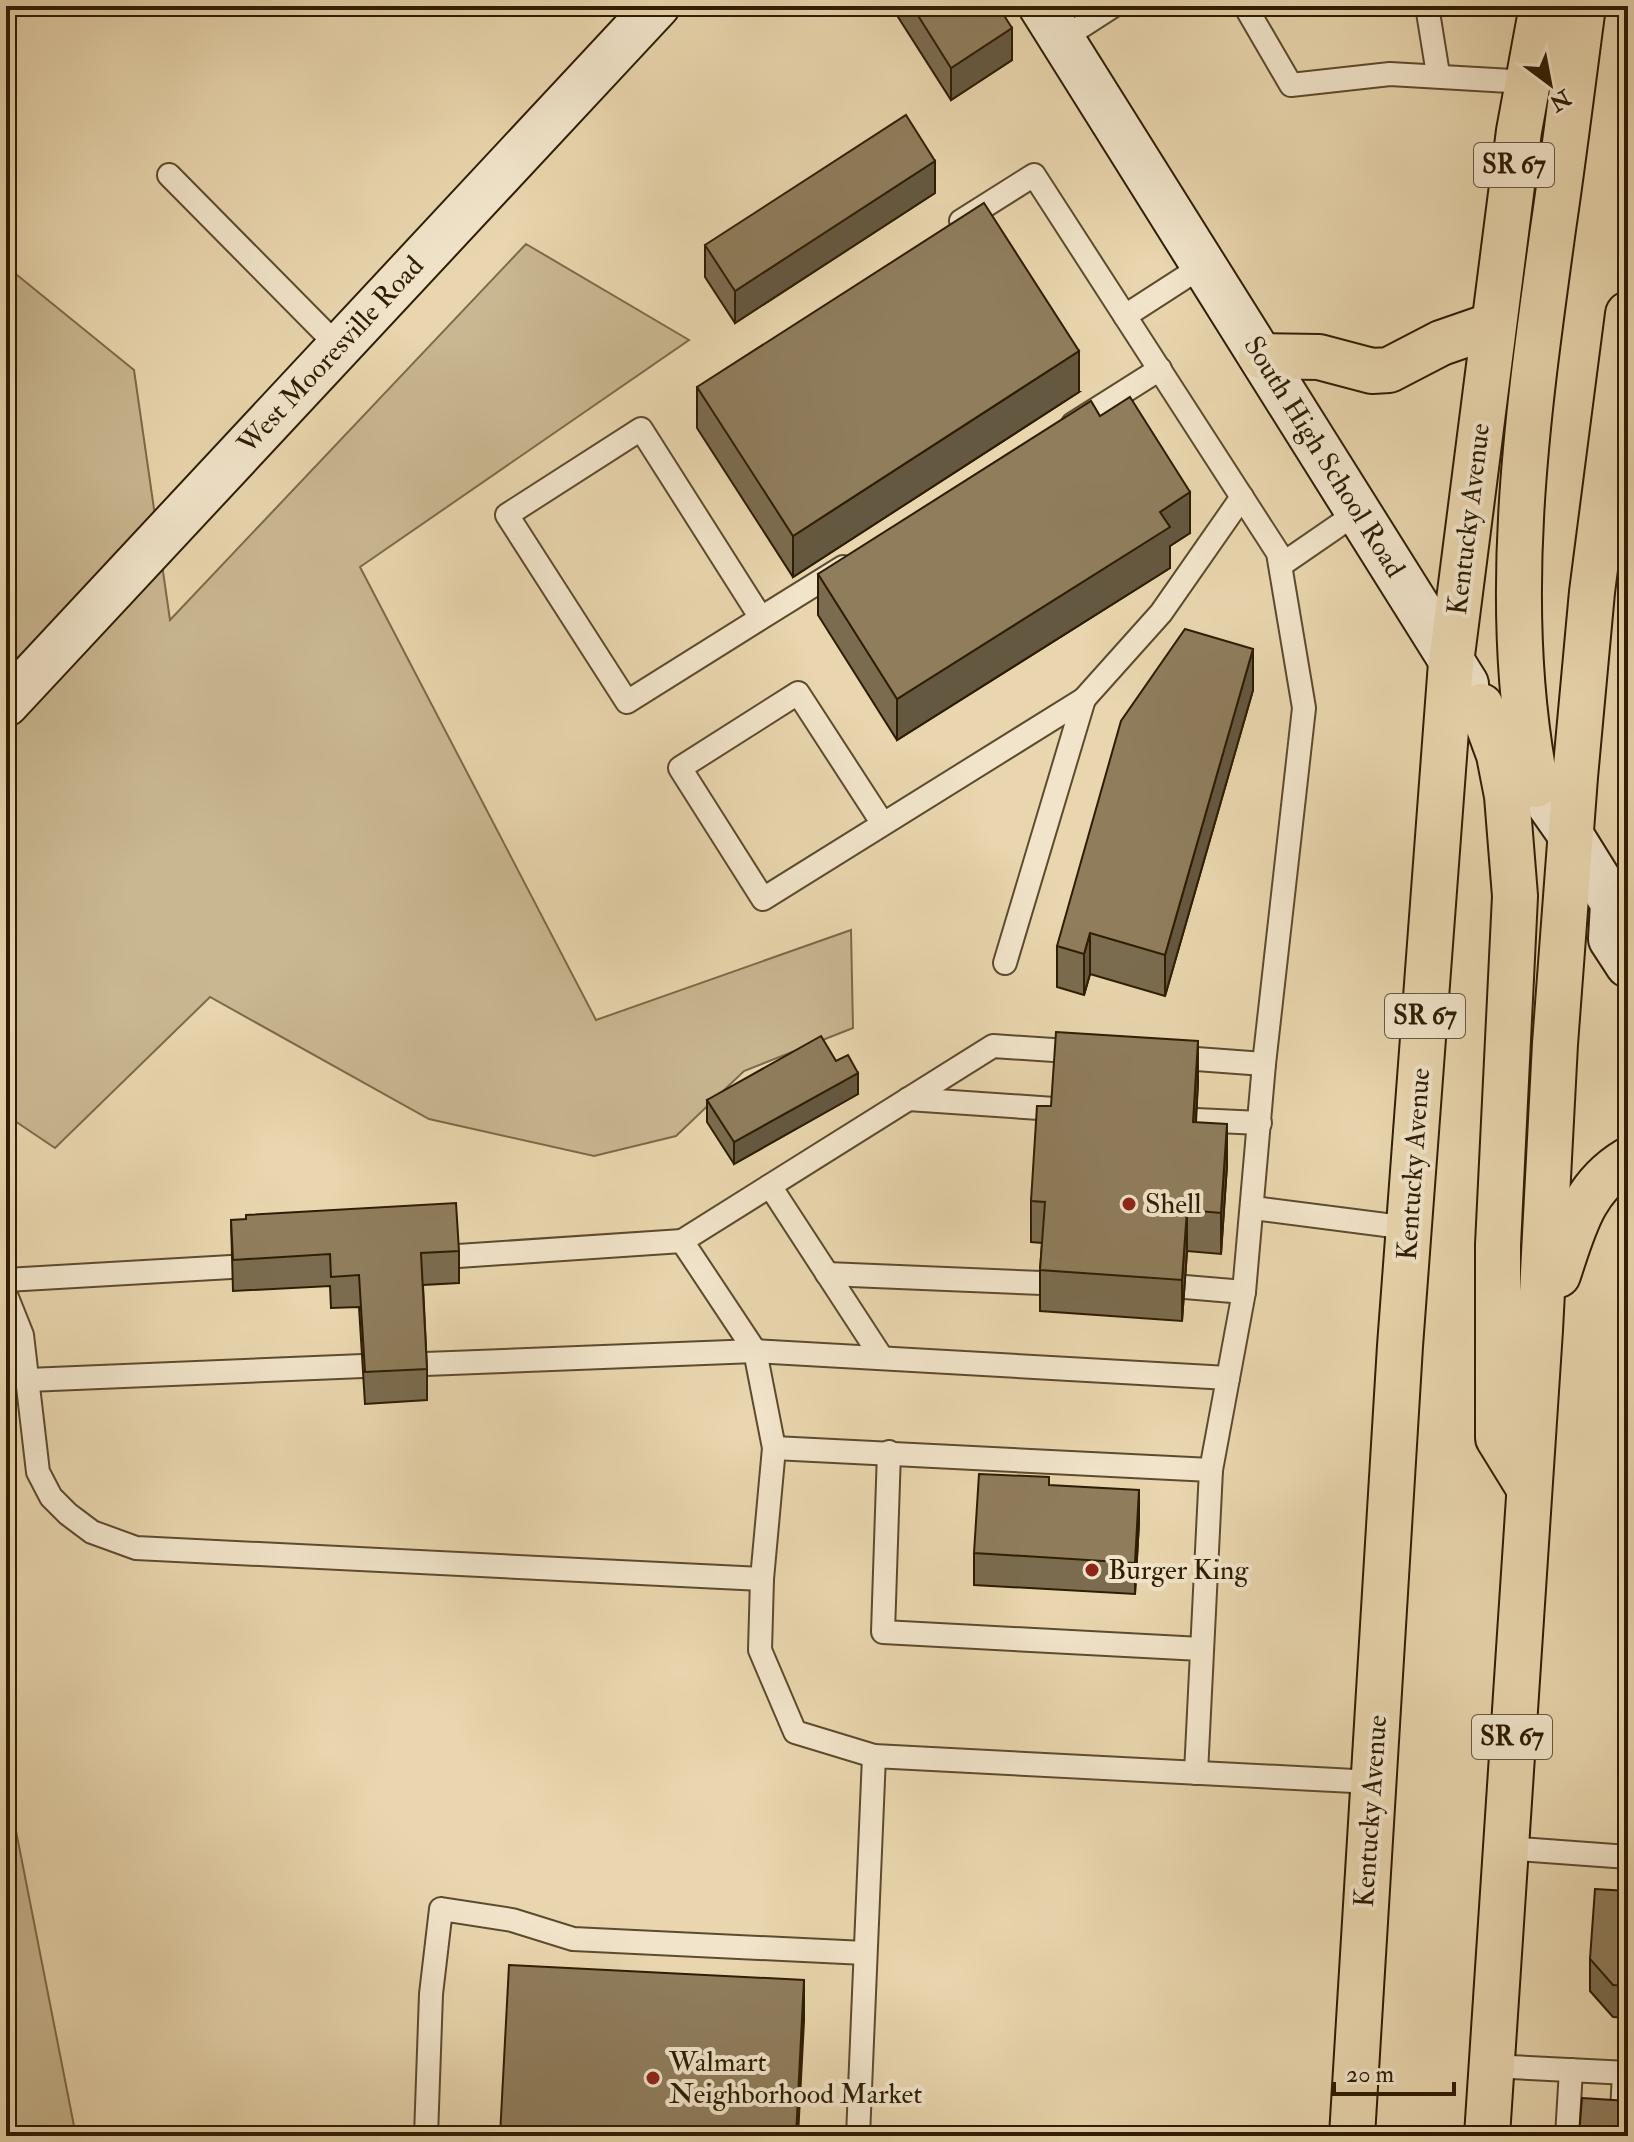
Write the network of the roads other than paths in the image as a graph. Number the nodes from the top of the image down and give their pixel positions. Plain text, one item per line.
1 (657, 6) edge
2 (1113, 6) edge
3 (1245, 6) edge
4 (1427, 6) edge
5 (1542, 6) edge
6 (1583, 6) edge
7 (1052, 22) edge
8 (1438, 74) junction
9 (1528, 82) junction
10 (169, 175) dead end
11 (942, 233) edge
12 (1204, 265) junction
13 (1628, 314) edge
14 (1125, 316) junction
15 (1493, 325) junction
16 (339, 347) junction
17 (1261, 356) junction
18 (1160, 369) junction
19 (1048, 439) edge
20 (1616, 492) edge
21 (1242, 497) junction
22 (1358, 512) junction
23 (865, 553) edge
24 (1281, 565) junction
25 (761, 618) junction
26 (1451, 663) junction
27 (1084, 699) junction
28 (6, 704) edge
29 (1481, 706) junction
30 (1536, 785) junction
31 (883, 824) junction
32 (1572, 837) junction
33 (1620, 906) edge
34 (1005, 963) dead end
35 (1628, 965) edge
36 (1105, 1053) edge
37 (1153, 1056) edge
38 (1264, 1064) junction
39 (908, 1099) junction
40 (1054, 1109) edge
41 (1196, 1120) edge
42 (1260, 1123) junction
43 (1628, 1160) edge
44 (770, 1186) junction
45 (1253, 1208) junction
46 (1409, 1228) junction
47 (682, 1241) junction
48 (458, 1256) edge
49 (231, 1267) edge
50 (827, 1274) junction
51 (6, 1280) edge
52 (1042, 1283) edge
53 (1185, 1287) edge
54 (1244, 1292) junction
55 (6, 1295) edge
56 (1540, 1330) junction
57 (755, 1351) junction
58 (882, 1358) junction
59 (425, 1364) edge
60 (363, 1366) edge
61 (1228, 1378) junction
62 (28, 1380) junction
63 (774, 1448) junction
64 (889, 1452) junction
65 (1211, 1470) junction
66 (1527, 1485) junction
67 (762, 1579) junction
68 (1201, 1649) junction
69 (874, 1756) junction
70 (1196, 1773) junction
71 (1373, 1782) junction
72 (1505, 1848) junction
73 (1628, 1857) edge
74 (865, 1953) junction
75 (1491, 2066) junction
76 (1571, 2070) junction
77 (1626, 2073) edge
78 (1622, 2112) edge
79 (426, 2136) edge
80 (858, 2136) edge
81 (1352, 2136) edge
82 (1487, 2136) edge
83 (1567, 2136) edge

1 - 16 street, West Mooresville Road
2 - 7 lane
3 - 8 lane
4 - 8 lane
5 - 9 main road, Kentucky Avenue / SR 67
6 - 30 main road
7 - 12 street, South High School Road
8 - 9 lane
9 - 15 main road, Kentucky Avenue / SR 67
10 - 16 lane
11 - 14 lane
12 - 14 lane
12 - 17 street, South High School Road
13 - 20 main road, SR 67
14 - 18 lane
15 - 17 main road
15 - 26 main road, Kentucky Avenue / SR 67
16 - 28 street, West Mooresville Road
17 - 22 street, South High School Road
18 - 19 lane
18 - 21 lane
20 - 32 main road, SR 67
21 - 24 lane
21 - 27 lane
22 - 24 lane
22 - 26 street, South High School Road
23 - 25 lane
24 - 38 lane
25 - 25 lane
26 - 29 street, South High School Road
26 - 46 main road, Kentucky Avenue / SR 67
27 - 31 lane
27 - 34 lane
29 - 30 street, South High School Road
29 - 66 main road
30 - 32 street, South High School Road
31 - 31 lane
32 - 33 street, South High School Road
32 - 56 main road, SR 67
33 - 35 street, South High School Road
36 - 39 lane
37 - 38 lane
38 - 42 lane
39 - 40 lane
39 - 44 lane
41 - 42 lane
42 - 45 lane
43 - 56 main road
44 - 47 lane
44 - 50 lane
45 - 46 lane
45 - 54 lane
46 - 71 main road, Kentucky Avenue / SR 67
47 - 48 lane
47 - 57 lane
49 - 51 lane
50 - 52 lane
50 - 58 lane
53 - 54 lane
54 - 61 lane
55 - 62 lane
56 - 66 main road, SR 67
57 - 58 lane
57 - 59 lane
57 - 63 lane
58 - 61 lane
60 - 62 lane
61 - 65 lane
62 - 67 lane
63 - 64 lane
63 - 67 lane
64 - 65 lane
64 - 68 lane
65 - 68 lane
66 - 72 main road, SR 67
67 - 69 lane
68 - 70 lane
69 - 70 lane
69 - 74 lane
70 - 71 lane
71 - 81 main road, Kentucky Avenue / SR 67
72 - 73 lane
72 - 75 main road, SR 67
74 - 79 lane
74 - 80 lane
75 - 76 lane
75 - 82 main road, SR 67
76 - 77 lane
76 - 83 lane
77 - 78 lane

